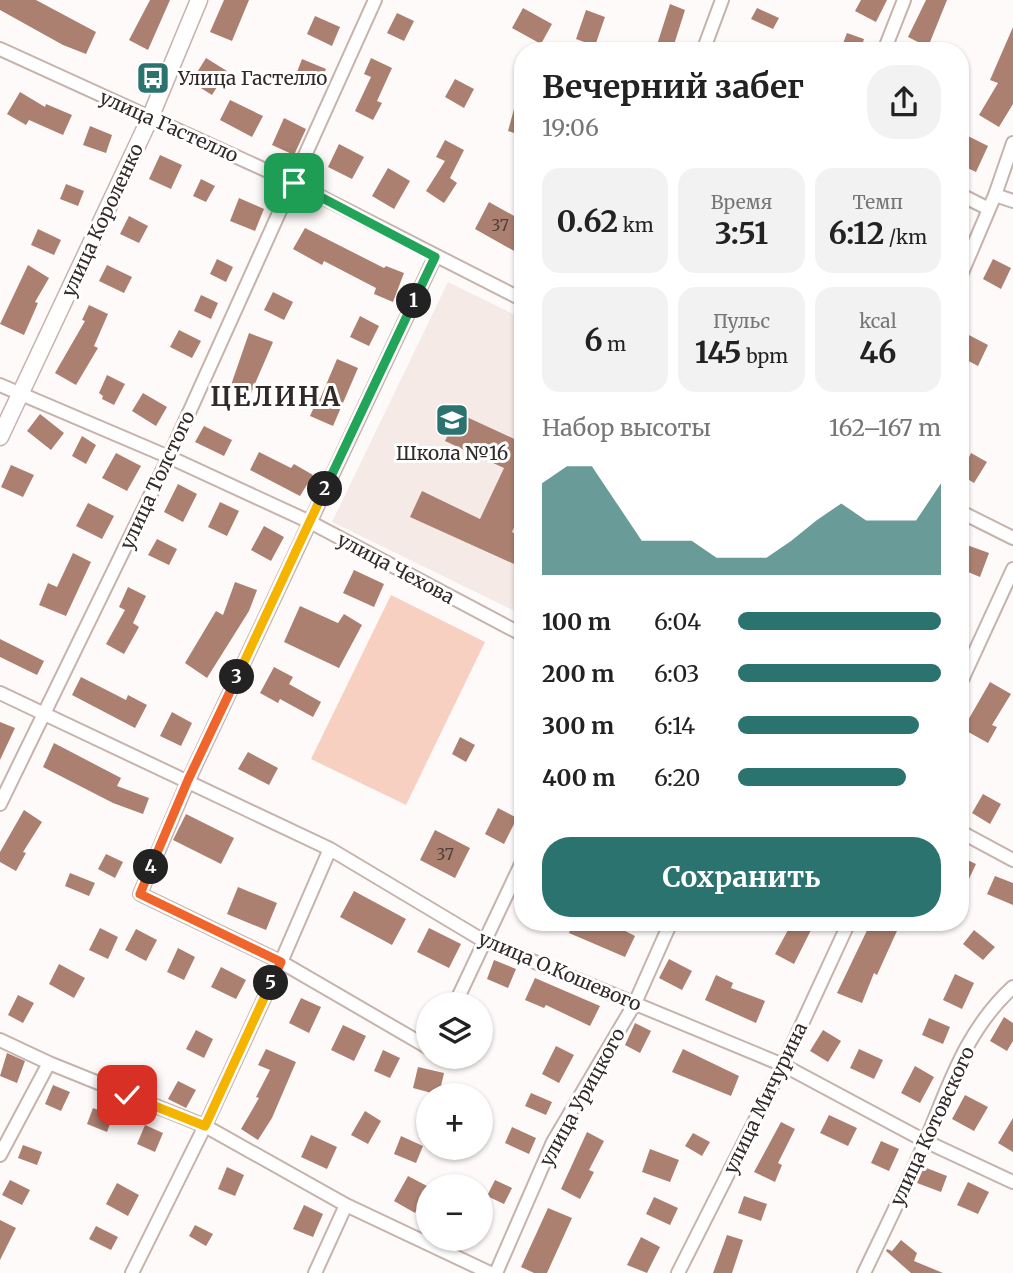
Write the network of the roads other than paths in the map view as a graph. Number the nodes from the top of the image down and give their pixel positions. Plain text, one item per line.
1 (199, 0) edge
2 (375, 0) edge
3 (722, 0) edge
4 (904, 0) edge
5 (706, 42) edge
6 (888, 42) edge
7 (0, 49) edge
8 (150, 118) junction
9 (1013, 143) edge
10 (294, 183) junction
11 (995, 195) junction
12 (969, 199) edge
13 (1013, 201) edge
14 (989, 209) junction
15 (969, 256) edge
16 (435, 257) junction
17 (514, 296) edge
18 (0, 385) edge
19 (20, 395) junction
20 (0, 437) edge
21 (169, 457) junction
22 (969, 516) edge
23 (310, 522) junction
24 (1013, 538) edge
25 (1013, 569) edge
26 (514, 630) edge
27 (969, 665) edge
28 (0, 693) edge
29 (44, 716) junction
30 (188, 780) junction
31 (0, 804) edge
32 (969, 836) edge
33 (330, 849) junction
34 (1013, 860) edge
35 (514, 879) edge
36 (667, 931) edge
37 (845, 931) edge
38 (484, 941) junction
39 (281, 962) junction
40 (1013, 987) edge
41 (461, 992) edge
42 (635, 1003) junction
43 (0, 1040) edge
44 (416, 1040) edge
45 (49, 1063) junction
46 (783, 1065) junction
47 (205, 1126) junction
48 (925, 1142) junction
49 (0, 1155) edge
50 (1013, 1182) edge
51 (346, 1205) junction
52 (869, 1271) edge
53 (132, 1273) edge
54 (315, 1273) edge
55 (490, 1273) edge
56 (496, 1273) edge
57 (678, 1273) edge

1 - 8 street, улица Короленко
2 - 10 street, улица Толстого
3 - 5 street
4 - 6 street
7 - 8 street, улица Гастелло
8 - 10 street, улица Гастелло
8 - 19 street, улица Короленко
9 - 11 street
10 - 16 street, улица Гастелло
10 - 21 street, улица Толстого
11 - 13 street
11 - 14 street
12 - 14 street
14 - 15 street
16 - 17 street, улица Гастелло
16 - 23 street
18 - 19 street, улица Чехова
19 - 20 street, улица Короленко
19 - 21 street, улица Чехова
21 - 23 street, улица Чехова
21 - 29 street, улица Толстого
22 - 24 street
23 - 26 street, улица Чехова
23 - 30 street
25 - 27 street
28 - 29 street, улица О.Кошевого
29 - 30 street, улица О.Кошевого
29 - 31 street, улица Толстого
30 - 33 street, улица О.Кошевого
30 - 39 street
32 - 34 street
33 - 38 street, улица О.Кошевого
33 - 39 street
35 - 38 street
36 - 42 street, улица Урицкого
37 - 46 street, улица Мичурина
38 - 41 street
38 - 42 street, улица О.Кошевого
39 - 44 street
39 - 47 street
40 - 48 street, улица Котовского
42 - 46 street, улица О.Кошевого
42 - 56 street, улица Урицкого
43 - 45 street
45 - 47 street
45 - 49 street
46 - 48 street, улица О.Кошевого
46 - 57 street, улица Мичурина
47 - 51 street
47 - 53 street
48 - 50 street, улица О.Кошевого
48 - 52 street, улица Котовского
51 - 54 street
51 - 55 street

